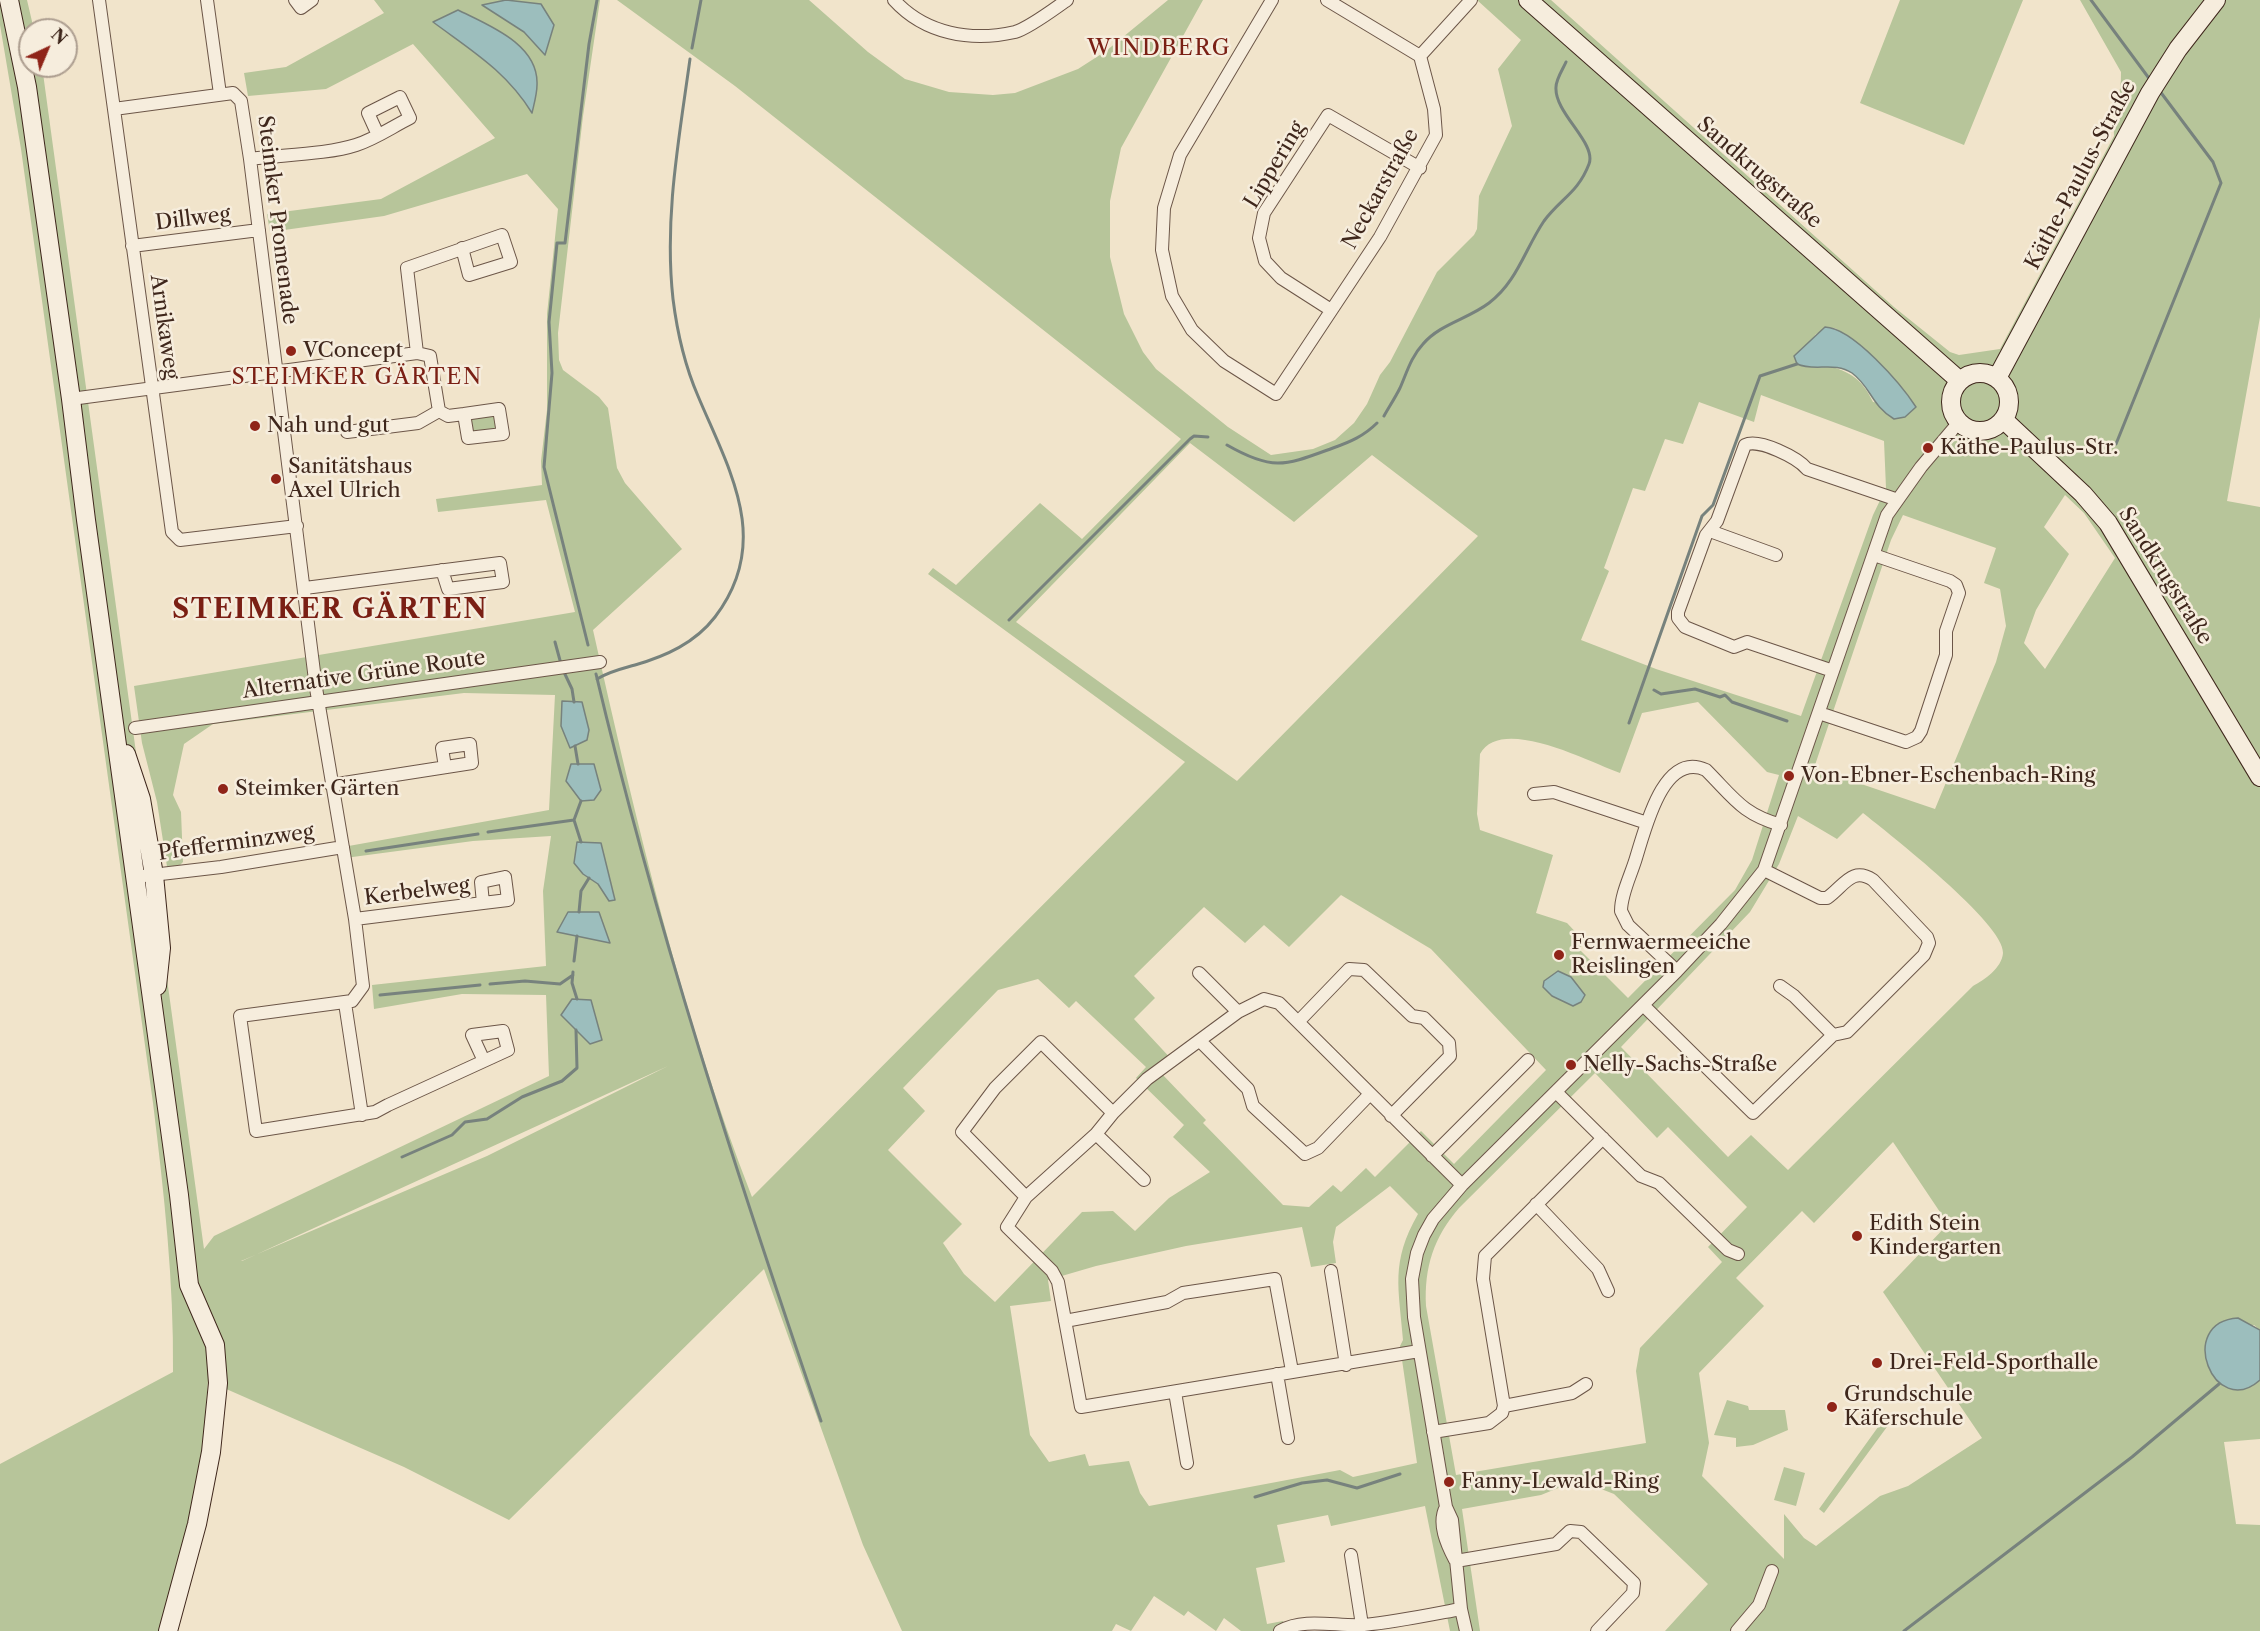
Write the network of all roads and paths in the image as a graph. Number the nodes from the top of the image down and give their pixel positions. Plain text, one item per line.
1 (9, 0) edge
2 (99, 0) edge
3 (207, 0) edge
4 (296, 0) edge
5 (312, 0) edge
6 (894, 0) edge
7 (1067, 0) edge
8 (1272, 0) edge
9 (1327, 0) edge
10 (1471, 0) edge
11 (1528, 0) edge
12 (2216, 0) edge
13 (1420, 56) junction
14 (220, 94) junction
15 (114, 109) junction
16 (378, 135) dead end
17 (250, 159) junction
18 (1420, 168) junction
19 (259, 230) junction
20 (132, 246) junction
21 (462, 248) dead end
22 (1331, 310) junction
23 (417, 353) junction
24 (277, 372) junction
25 (1996, 378) junction
26 (1960, 381) junction
27 (153, 390) junction
28 (76, 398) junction
29 (439, 411) junction
30 (464, 414) dead end
31 (2004, 420) junction
32 (1959, 422) junction
33 (347, 432) dead end
34 (1895, 499) junction
35 (297, 526) junction
36 (1710, 531) junction
37 (1776, 555) dead end
38 (1874, 555) junction
39 (442, 570) junction
40 (305, 588) junction
41 (600, 662) dead end
42 (1833, 670) junction
43 (318, 701) junction
44 (112, 703) junction
45 (1819, 713) junction
46 (135, 728) dead end
47 (445, 767) dead end
48 (2260, 777) edge
49 (331, 786) junction
50 (1534, 794) dead end
51 (1647, 824) junction
52 (1781, 825) junction
53 (343, 847) junction
54 (1764, 870) junction
55 (154, 875) junction
56 (135, 877) junction
57 (483, 903) dead end
58 (355, 919) junction
59 (1677, 971) junction
60 (1199, 973) dead end
61 (1780, 986) dead end
62 (345, 1003) junction
63 (1643, 1005) junction
64 (1238, 1012) junction
65 (1298, 1022) junction
66 (156, 1030) junction
67 (1833, 1035) junction
68 (1200, 1041) junction
69 (1527, 1060) dead end
70 (484, 1061) dead end
71 (1557, 1092) junction
72 (1369, 1095) junction
73 (1113, 1113) junction
74 (362, 1115) junction
75 (1391, 1116) junction
76 (1096, 1134) junction
77 (1603, 1138) junction
78 (1432, 1156) junction
79 (1144, 1180) dead end
80 (1462, 1185) junction
81 (1026, 1197) junction
82 (1536, 1204) junction
83 (1738, 1254) dead end
84 (1331, 1271) dead end
85 (1608, 1292) dead end
86 (1065, 1321) junction
87 (1419, 1351) junction
88 (1346, 1365) junction
89 (1292, 1371) junction
90 (1277, 1374) junction
91 (1586, 1384) dead end
92 (1175, 1392) junction
93 (1504, 1406) junction
94 (1433, 1432) junction
95 (1288, 1438) dead end
96 (1186, 1463) dead end
97 (1351, 1555) dead end
98 (1456, 1561) junction
99 (1772, 1571) dead end
100 (1461, 1609) junction
101 (1362, 1625) junction
102 (1328, 1627) edge
103 (168, 1631) edge
104 (1280, 1631) edge
105 (1466, 1631) edge
106 (1597, 1631) edge
107 (1737, 1631) edge

1 - 28 street
2 - 15 street, Arnikaweg
3 - 14 street
4 - 5 street
6 - 7 street
8 - 22 street, Neckarstraße
9 - 13 street
10 - 13 street
11 - 26 street, Sandkrugstraße
12 - 25 street, Käthe-Paulus-Straße
13 - 18 street, Neckarstraße
14 - 15 street
14 - 17 street, Steimker Promenade
15 - 20 street, Arnikaweg
16 - 17 street
17 - 19 street, Steimker Promenade
18 - 22 street, Neckarstraße
18 - 22 street, Lippering
19 - 20 street, Dillweg
19 - 24 street, Steimker Promenade
20 - 27 street, Arnikaweg
21 - 23 street
23 - 24 street
23 - 29 street
24 - 27 street
24 - 35 street, Steimker Promenade
25 - 26 street
25 - 31 street
26 - 32 street
27 - 28 street
27 - 35 street, Arnikaweg
28 - 44 street
29 - 30 street
29 - 33 street
31 - 32 street
31 - 48 street, Sandkrugstraße
32 - 34 street
34 - 36 street
34 - 38 street
35 - 40 street, Steimker Promenade
36 - 37 street
36 - 42 street
38 - 42 street
38 - 45 street
39 - 39 street
39 - 40 street
40 - 43 street, Steimker Promenade
41 - 43 street, Alternative Grüne Route
42 - 45 street
43 - 46 street, Alternative Grüne Route
43 - 49 street, Steimker Promenade
44 - 55 street
44 - 56 street
45 - 52 street
47 - 49 street
49 - 53 street, Steimker Promenade
50 - 51 street
51 - 52 street
51 - 59 street
52 - 54 street
53 - 55 street, Pfefferminzweg
53 - 58 street, Steimker Promenade
54 - 59 street
54 - 67 street
55 - 56 street, Pfefferminzweg
55 - 66 street
56 - 66 street
57 - 58 street, Kerbelweg
58 - 62 street, Steimker Promenade
59 - 63 street
60 - 64 street
61 - 67 street
62 - 74 street
62 - 74 street
63 - 67 street
63 - 71 street
64 - 65 street
64 - 68 street
65 - 72 street
65 - 75 street
66 - 103 street
68 - 72 street
68 - 73 street
69 - 78 street
70 - 74 street
71 - 77 street
71 - 80 street
72 - 75 street
73 - 76 street
73 - 81 street
75 - 78 street
76 - 79 street
76 - 81 street
77 - 82 street
77 - 83 street
78 - 80 street
80 - 87 street
81 - 86 street
82 - 85 street
82 - 93 street
84 - 88 street
86 - 89 street
86 - 92 street
87 - 88 street
87 - 94 street
88 - 89 street
89 - 90 street
90 - 92 street
90 - 95 street
91 - 93 street
92 - 96 street
93 - 94 street
94 - 98 street
97 - 101 street
98 - 100 street
98 - 106 street
99 - 107 street
100 - 101 street
100 - 105 street
101 - 102 street
102 - 104 street

